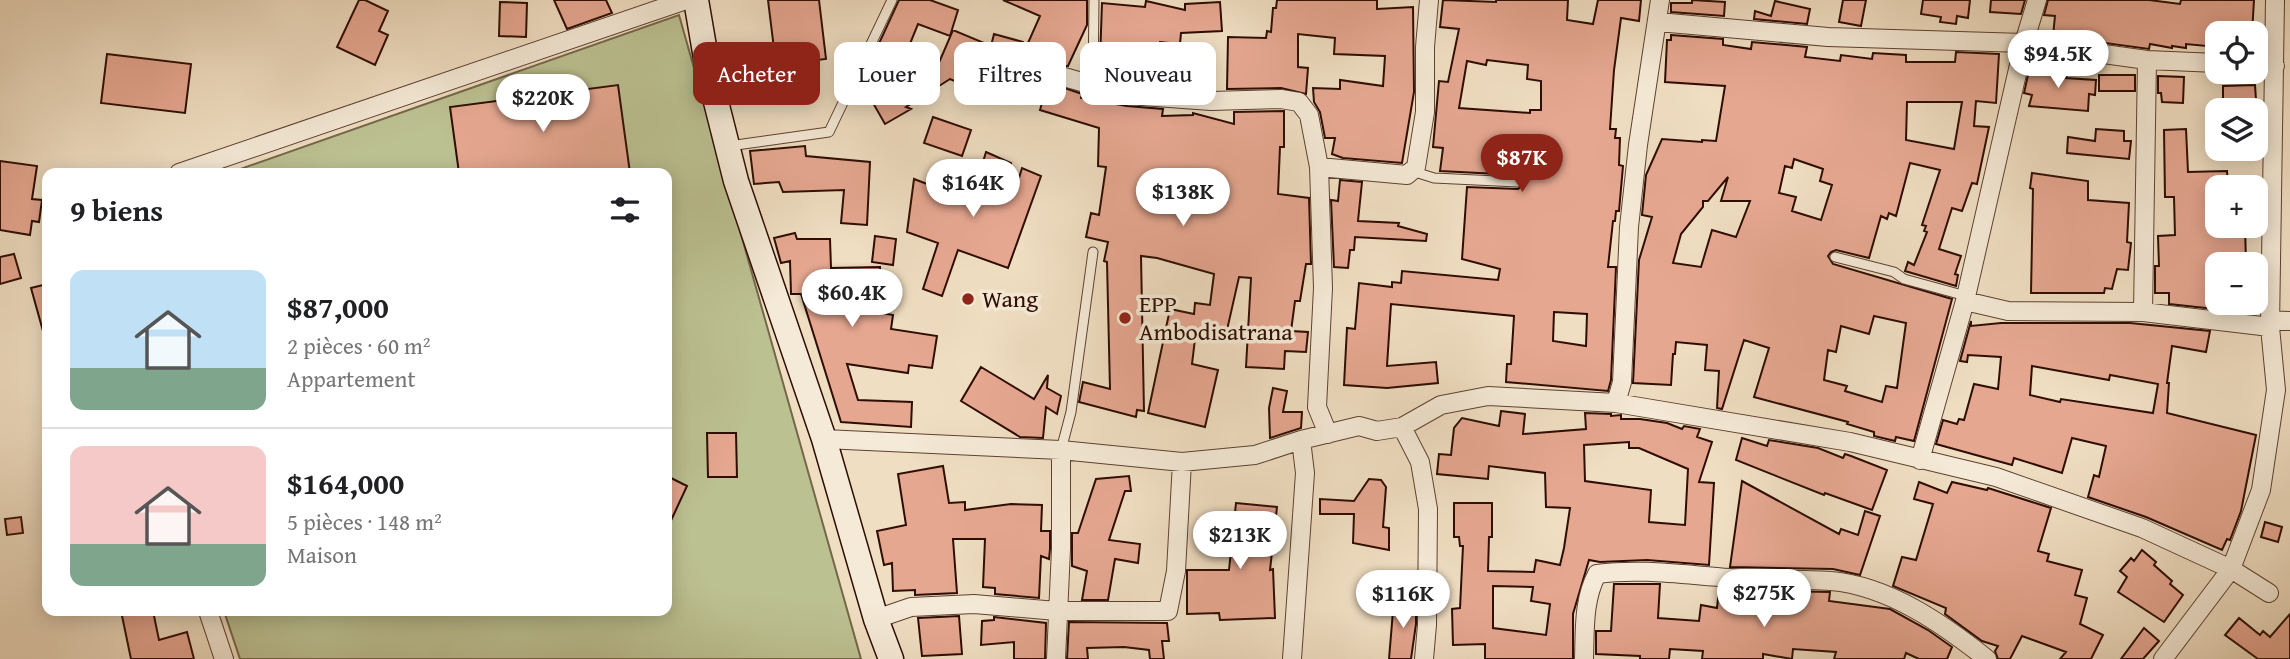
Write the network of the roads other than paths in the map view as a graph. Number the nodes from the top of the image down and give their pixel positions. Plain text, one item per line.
1 (686, 0) edge
2 (696, 0) edge
3 (892, 0) edge
4 (1094, 0) edge
5 (1429, 0) edge
6 (1660, 0) edge
7 (2037, 0) edge
8 (2275, 0) edge
9 (1658, 22) junction
10 (1094, 42) edge
11 (2024, 43) junction
12 (2147, 60) junction
13 (2205, 62) edge
14 (2268, 66) edge
15 (2275, 66) junction
16 (1216, 101) edge
17 (727, 146) junction
18 (1319, 167) junction
19 (194, 168) edge
20 (1412, 171) junction
21 (1518, 182) dead end
22 (1093, 252) dead end
23 (1835, 257) dead end
24 (1965, 299) junction
25 (2143, 312) junction
26 (2290, 321) edge
27 (2270, 323) junction
28 (1616, 403) junction
29 (1402, 427) junction
30 (1328, 434) junction
31 (824, 439) junction
32 (1301, 440) junction
33 (1061, 450) junction
34 (1920, 460) junction
35 (1182, 462) junction
36 (2231, 569) junction
37 (2269, 593) dead end
38 (1057, 611) junction
39 (210, 616) edge
40 (876, 619) junction
41 (224, 659) edge
42 (891, 659) edge
43 (1056, 659) edge
44 (1292, 659) edge
45 (1424, 659) edge
46 (1584, 659) edge
47 (1987, 659) edge
48 (2162, 659) edge

1 - 19 street
2 - 17 main road
3 - 17 lane
4 - 10 lane
5 - 20 street
6 - 9 street
7 - 11 street
8 - 15 street
9 - 11 street
9 - 28 street
11 - 12 street
11 - 24 street
12 - 13 street
12 - 25 street
14 - 15 street
15 - 27 street
16 - 18 street
17 - 31 main road
18 - 20 street
18 - 30 street
20 - 21 lane
22 - 33 lane
23 - 24 lane
24 - 25 street
24 - 34 street
25 - 27 street
26 - 27 street
27 - 36 street
28 - 29 street
28 - 34 street
29 - 30 street
29 - 45 street
30 - 32 street
31 - 33 street
31 - 40 main road
32 - 35 street
32 - 44 street
33 - 35 street
33 - 38 street
34 - 36 street
35 - 38 street
36 - 37 street
36 - 48 street
38 - 40 street
38 - 43 street
39 - 41 street
40 - 42 main road
46 - 47 street

